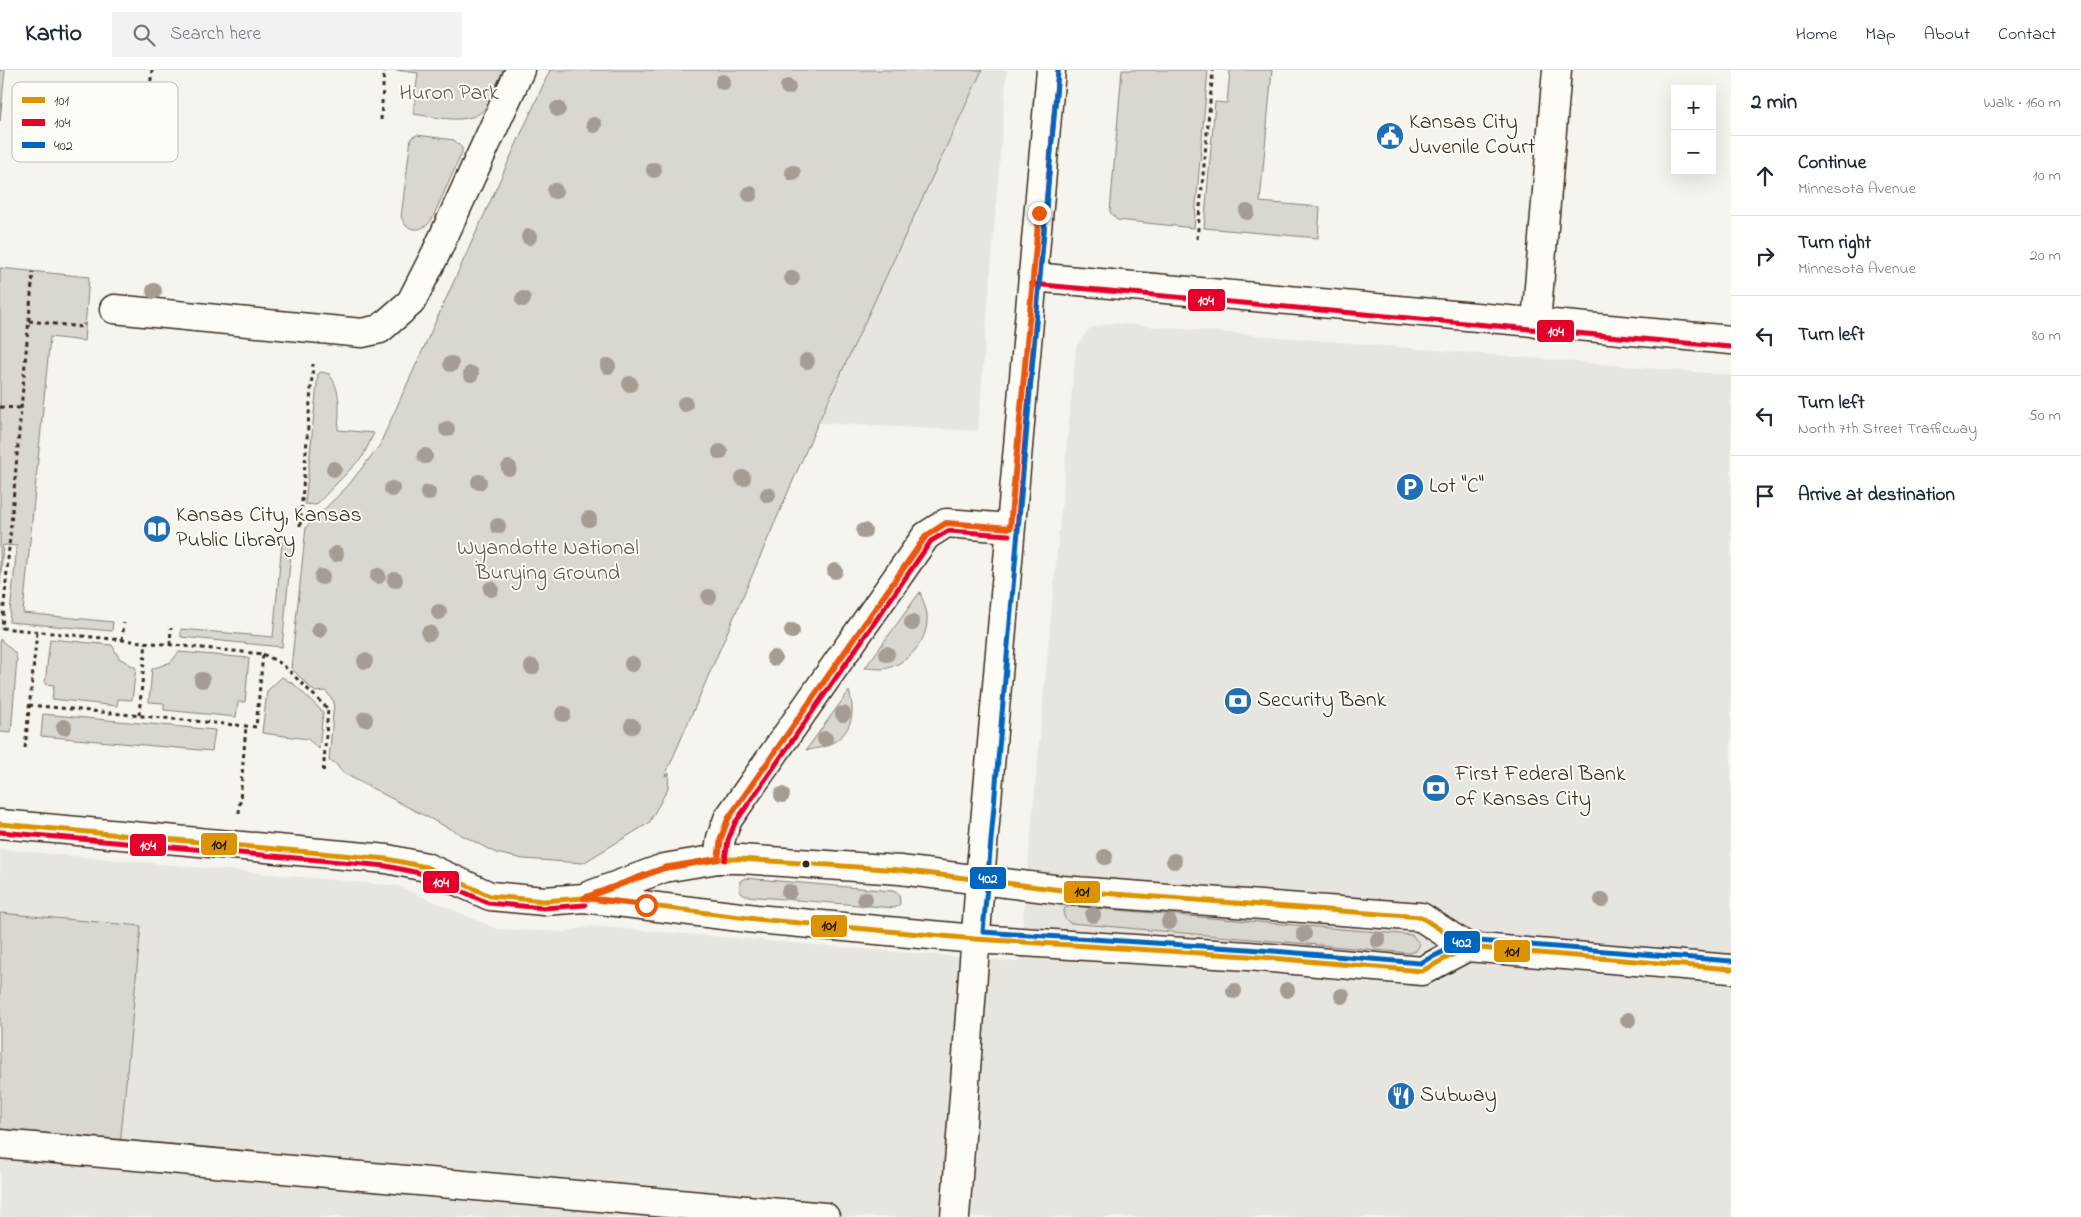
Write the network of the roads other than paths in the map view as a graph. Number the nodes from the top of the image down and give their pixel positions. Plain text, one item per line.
1 (520, 70) edge
2 (1051, 70) edge
3 (1557, 70) edge
4 (1033, 277) junction
5 (114, 309) dead end
6 (1536, 323) junction
7 (1731, 340) edge
8 (1010, 528) junction
9 (0, 824) edge
10 (718, 859) junction
11 (980, 880) junction
12 (584, 898) junction
13 (975, 939) junction
14 (1467, 947) junction
15 (1731, 969) edge
16 (0, 1144) edge
17 (825, 1217) edge
18 (955, 1217) edge

1 - 5 main road
2 - 4 main road
3 - 6 main road
4 - 6 main road
4 - 8 main road
6 - 7 main road
8 - 10 main road
8 - 11 main road
9 - 12 main road
10 - 11 main road
10 - 12 main road
11 - 13 main road
11 - 14 main road
12 - 13 main road
13 - 14 main road
13 - 18 main road
14 - 15 main road
16 - 17 main road

